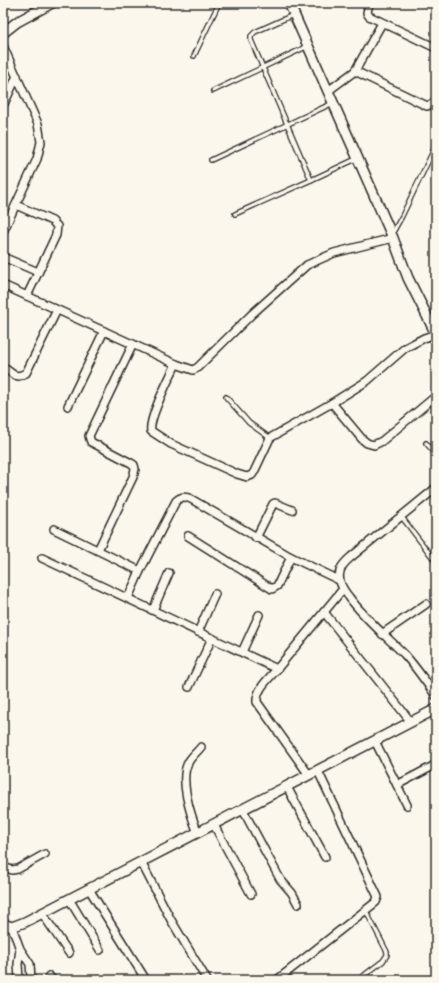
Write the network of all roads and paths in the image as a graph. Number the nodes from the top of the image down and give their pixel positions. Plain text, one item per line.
1 (52, 3) edge
2 (219, 3) edge
3 (369, 3) edge
4 (292, 4) edge
5 (294, 15) junction
6 (382, 23) junction
7 (3, 33) edge
8 (3, 46) edge
9 (308, 46) junction
10 (436, 48) edge
11 (194, 56) dead end
12 (262, 68) junction
13 (354, 71) junction
14 (17, 76) junction
15 (213, 91) dead end
16 (328, 91) junction
17 (436, 100) edge
18 (333, 103) junction
19 (3, 106) edge
20 (287, 125) junction
21 (436, 145) edge
22 (358, 158) junction
23 (211, 160) dead end
24 (311, 180) junction
25 (16, 205) junction
26 (235, 214) dead end
27 (3, 232) edge
28 (392, 236) junction
29 (3, 257) edge
30 (38, 272) junction
31 (3, 285) edge
32 (27, 296) junction
33 (57, 310) junction
34 (104, 331) junction
35 (436, 334) edge
36 (133, 344) junction
37 (176, 364) junction
38 (3, 367) edge
39 (436, 396) edge
40 (226, 397) dead end
41 (332, 403) junction
42 (68, 406) dead end
43 (270, 438) junction
44 (426, 443) dead end
45 (436, 454) edge
46 (436, 488) edge
47 (292, 510) dead end
48 (401, 516) junction
49 (54, 529) dead end
50 (188, 536) dead end
51 (256, 538) junction
52 (98, 550) junction
53 (42, 558) dead end
54 (290, 558) junction
55 (436, 562) edge
56 (140, 571) junction
57 (169, 573) dead end
58 (339, 580) junction
59 (343, 588) junction
60 (215, 594) dead end
61 (128, 598) junction
62 (426, 604) dead end
63 (153, 610) junction
64 (324, 612) junction
65 (259, 615) dead end
66 (198, 632) junction
67 (382, 634) junction
68 (212, 638) junction
69 (242, 652) junction
70 (277, 669) junction
71 (189, 687) dead end
72 (436, 696) edge
73 (436, 709) edge
74 (411, 722) junction
75 (375, 741) junction
76 (201, 747) dead end
77 (435, 764) dead end
78 (318, 771) junction
79 (309, 775) junction
80 (397, 785) junction
81 (287, 787) junction
82 (407, 805) dead end
83 (243, 810) junction
84 (214, 825) junction
85 (198, 833) junction
86 (45, 854) dead end
87 (325, 857) dead end
88 (141, 862) junction
89 (3, 867) edge
90 (89, 889) junction
91 (251, 894) dead end
92 (69, 899) junction
93 (298, 904) dead end
94 (365, 910) junction
95 (42, 913) junction
96 (7, 926) edge
97 (3, 932) edge
98 (20, 949) junction
99 (100, 950) dead end
100 (69, 953) dead end
101 (19, 980) edge
102 (31, 980) edge
103 (146, 980) edge
104 (207, 980) edge
105 (277, 980) edge
106 (358, 980) edge

1 - 7 street
2 - 11 lane
3 - 6 street
4 - 5 street
5 - 9 street
5 - 12 lane
6 - 10 street
6 - 13 street
8 - 14 street
9 - 12 lane
9 - 16 street
12 - 15 lane
12 - 20 lane
13 - 16 street
13 - 17 street
14 - 19 street
14 - 25 street
16 - 18 street
18 - 20 lane
18 - 22 street
20 - 23 lane
20 - 24 lane
21 - 28 lane
22 - 24 lane
22 - 28 street
24 - 26 lane
25 - 27 street
25 - 30 street
28 - 35 street
28 - 37 street
29 - 30 street
30 - 32 street
31 - 32 street
32 - 33 street
33 - 34 street
33 - 38 street
34 - 36 street
34 - 42 street
35 - 41 street
36 - 37 street
36 - 52 street
37 - 43 street
39 - 41 street
40 - 43 lane
41 - 43 street
44 - 45 lane
46 - 48 street
47 - 51 street
48 - 55 lane
48 - 58 street
49 - 52 street
50 - 54 street
51 - 54 street
51 - 56 street
52 - 56 street
53 - 61 street
54 - 58 street
56 - 61 street
57 - 63 street
58 - 59 street
59 - 64 street
59 - 67 street
60 - 66 street
61 - 63 street
62 - 67 street
63 - 66 street
64 - 70 street
64 - 74 street
65 - 69 street
66 - 68 street
67 - 72 street
68 - 69 street
68 - 71 street
69 - 70 street
70 - 79 street
73 - 74 street
74 - 75 street
75 - 78 street
75 - 80 street
76 - 85 street
77 - 80 street
78 - 79 street
78 - 94 street
79 - 81 street
80 - 82 street
81 - 83 street
81 - 87 street
83 - 84 street
83 - 93 street
84 - 85 street
84 - 91 street
85 - 88 street
86 - 89 street
88 - 90 street
88 - 104 street
90 - 92 street
90 - 103 street
92 - 95 street
92 - 99 street
94 - 105 street
94 - 106 lane
95 - 96 street
95 - 100 street
96 - 97 street
96 - 98 street
98 - 101 street
98 - 102 street

